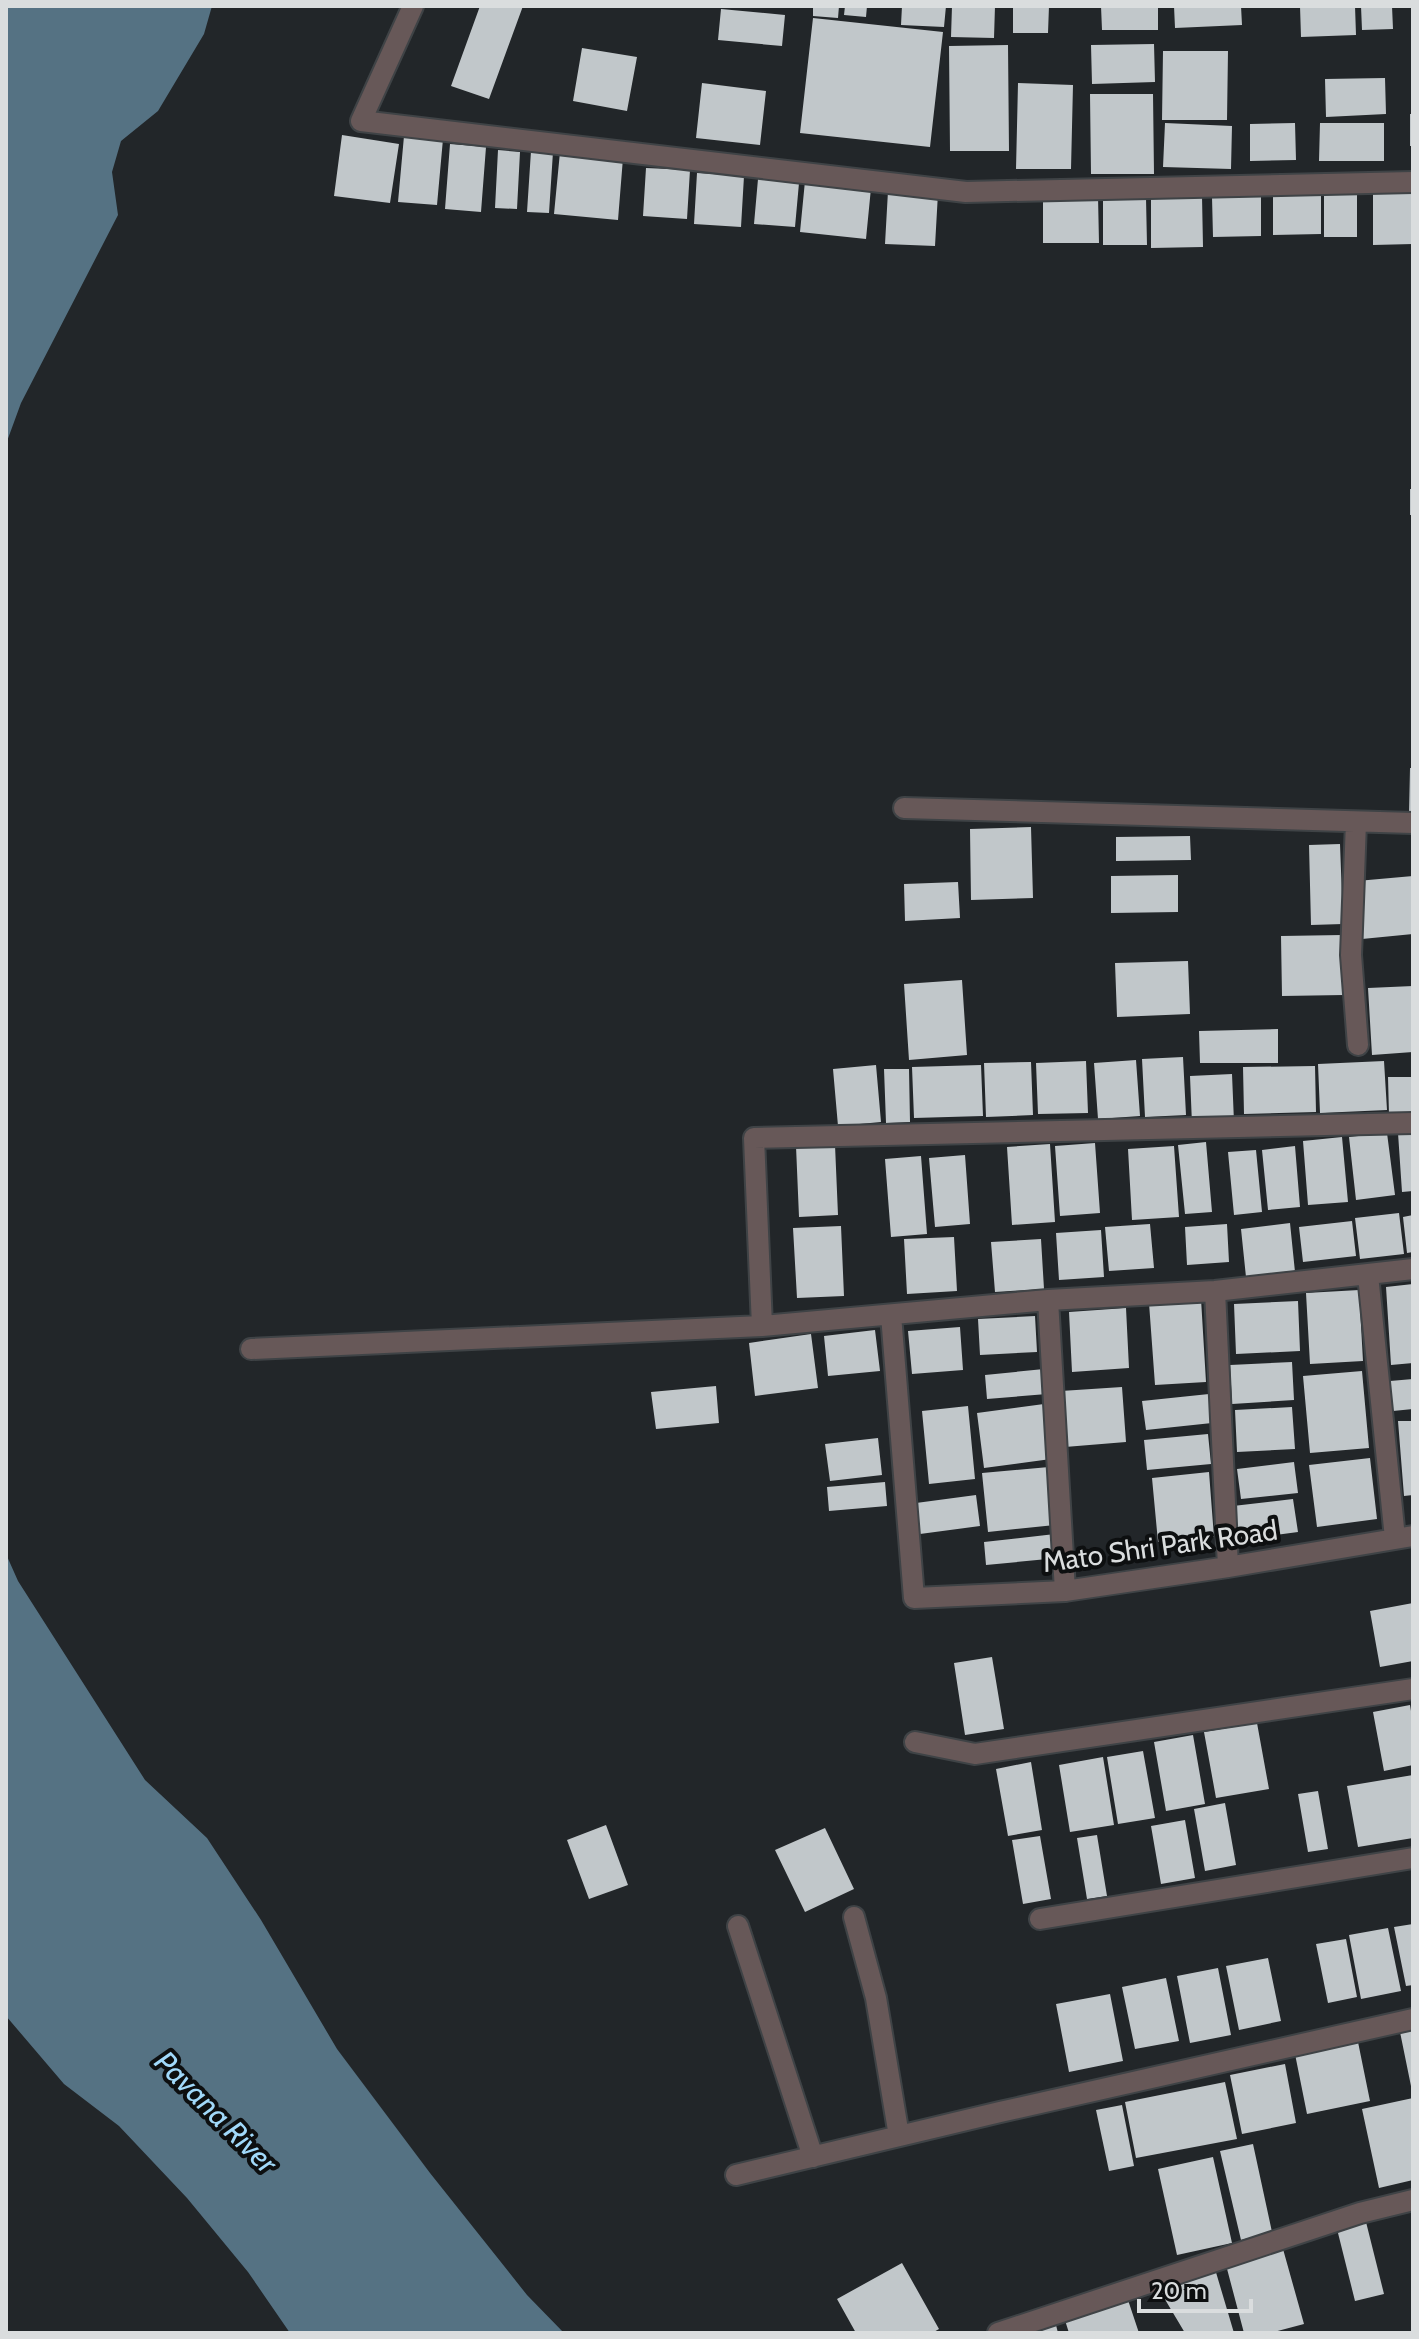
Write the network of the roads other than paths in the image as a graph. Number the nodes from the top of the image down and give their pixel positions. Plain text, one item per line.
1 (413, 6) edge
2 (1413, 182) edge
3 (904, 808) dead end
4 (1356, 822) junction
5 (1413, 823) edge
6 (1358, 1045) dead end
7 (1413, 1123) edge
8 (1413, 1269) edge
9 (1368, 1275) junction
10 (1215, 1291) junction
11 (1048, 1300) junction
12 (891, 1315) junction
13 (762, 1326) junction
14 (251, 1349) dead end
15 (1404, 1537) edge
16 (1228, 1567) junction
17 (1065, 1591) junction
18 (1413, 1689) edge
19 (915, 1742) dead end
20 (1413, 1858) edge
21 (854, 1917) dead end
22 (1040, 1919) dead end
23 (738, 1926) dead end
24 (1413, 2019) edge
25 (899, 2136) junction
26 (813, 2157) junction
27 (736, 2175) dead end
28 (1413, 2200) edge
29 (998, 2333) edge

1 - 2 street
3 - 4 street
4 - 5 street
4 - 6 street
7 - 13 street
8 - 9 street
9 - 10 street
9 - 15 street
10 - 11 street
10 - 16 street
11 - 12 street
11 - 17 street
12 - 13 street
12 - 17 street, Mato Shri Park Road
13 - 14 street
15 - 16 street, Mato Shri Park Road
16 - 17 street, Mato Shri Park Road
18 - 19 street
20 - 22 street
21 - 25 street
23 - 26 street
24 - 25 street
25 - 26 street
26 - 27 street
28 - 29 street

